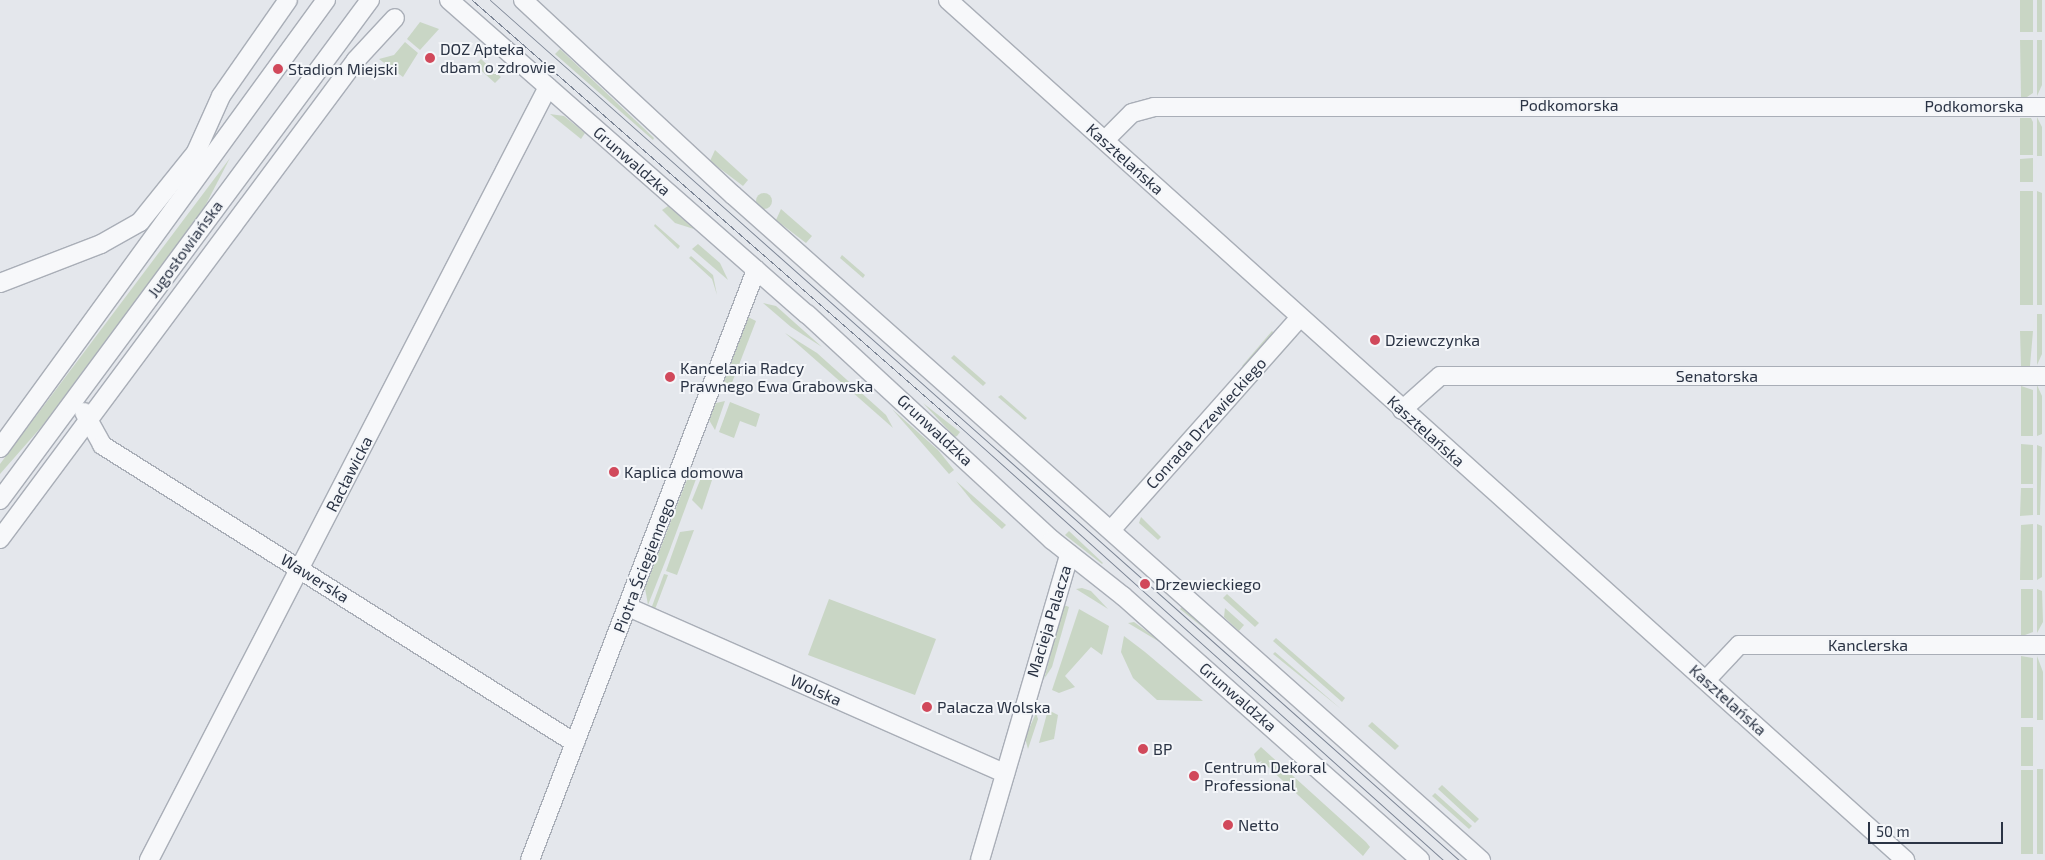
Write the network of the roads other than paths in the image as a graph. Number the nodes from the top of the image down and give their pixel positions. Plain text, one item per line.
1 (288, 0) edge
2 (326, 0) edge
3 (370, 0) edge
4 (449, 0) edge
5 (523, 0) edge
6 (948, 0) edge
7 (395, 18) dead end
8 (548, 87) junction
9 (2045, 107) edge
10 (1105, 140) junction
11 (756, 270) junction
12 (0, 283) edge
13 (1300, 317) junction
14 (2045, 376) edge
15 (79, 393) junction
16 (1402, 410) junction
17 (87, 421) junction
18 (0, 448) edge
19 (0, 500) edge
20 (1112, 529) junction
21 (0, 539) edge
22 (1069, 555) junction
23 (300, 568) junction
24 (628, 607) junction
25 (2045, 645) edge
26 (1706, 680) junction
27 (576, 743) junction
28 (1004, 774) junction
29 (149, 860) edge
30 (530, 860) edge
31 (980, 860) edge
32 (1420, 860) edge
33 (1481, 860) edge
34 (1905, 860) edge

1 - 12 street
2 - 18 street, Jugosłowiańska
3 - 15 street, Jugosłowiańska
4 - 8 street, Grunwaldzka
5 - 20 street
6 - 10 street, Kasztelańska
7 - 17 street
8 - 11 street, Grunwaldzka
8 - 23 street, Racławicka
9 - 10 street, Podkomorska
10 - 13 street, Kasztelańska
11 - 22 street, Grunwaldzka
11 - 24 street, Piotra Ściegiennego
13 - 16 street, Kasztelańska
13 - 20 street, Conrada Drzewieckiego
14 - 16 street, Senatorska
15 - 17 street, Wawerska
15 - 19 street, Jugosłowiańska
16 - 26 street, Kasztelańska
17 - 21 street
17 - 23 street, Wawerska
20 - 33 street
22 - 28 street, Macieja Palacza
22 - 32 street, Grunwaldzka
23 - 27 street, Wawerska
23 - 29 street, Racławicka
24 - 27 street, Piotra Ściegiennego
24 - 28 street, Wolska
25 - 26 street, Kanclerska
26 - 34 street, Kasztelańska
27 - 30 street, Piotra Ściegiennego
28 - 31 street, Macieja Palacza

